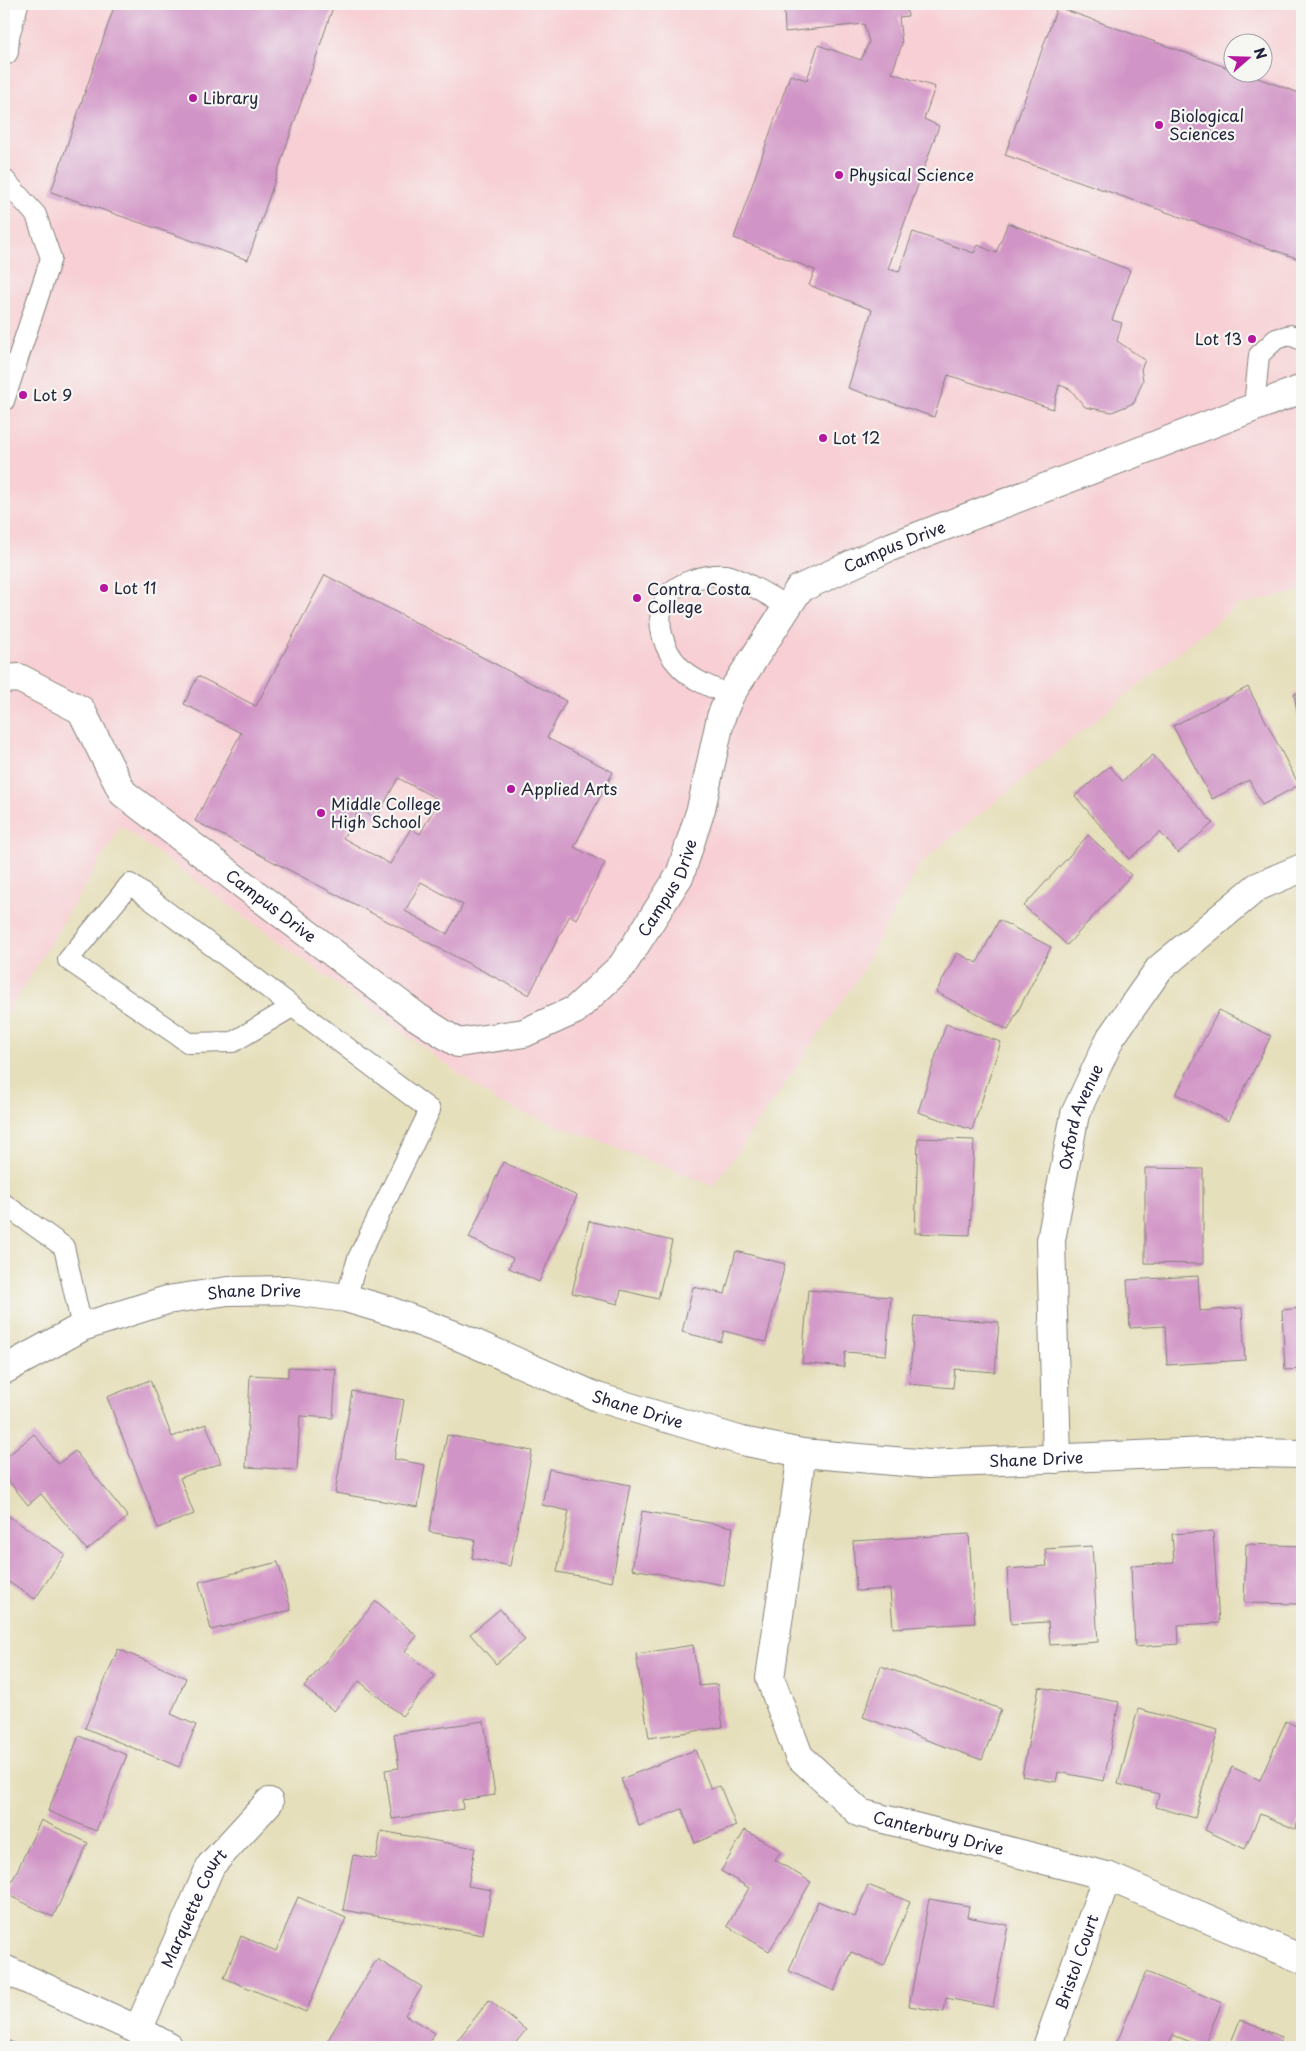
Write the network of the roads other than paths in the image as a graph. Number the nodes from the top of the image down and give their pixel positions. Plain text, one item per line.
1 (14, 4) edge
2 (4, 51) edge
3 (4, 179) edge
4 (1302, 340) edge
5 (1302, 389) edge
6 (4, 401) edge
7 (1254, 407) junction
8 (788, 607) junction
9 (4, 678) edge
10 (730, 695) junction
11 (1302, 868) edge
12 (292, 1006) junction
13 (4, 1204) edge
14 (346, 1298) junction
15 (82, 1327) junction
16 (4, 1370) edge
17 (802, 1453) junction
18 (1302, 1454) edge
19 (1056, 1459) junction
20 (269, 1802) dead end
21 (1107, 1876) junction
22 (1302, 1959) edge
23 (4, 1969) edge
24 (138, 2030) junction
25 (169, 2047) edge
26 (1047, 2047) edge

1 - 2 street
3 - 6 lane
4 - 7 lane
5 - 7 street, Campus Drive
7 - 8 street, Campus Drive
8 - 10 street, Campus Drive
8 - 10 lane
9 - 10 street, Campus Drive
11 - 19 street, Oxford Avenue
12 - 12 lane
12 - 14 lane
13 - 15 lane
14 - 15 street, Shane Drive
14 - 17 street, Shane Drive
15 - 16 street, Shane Drive
17 - 19 street, Shane Drive
17 - 21 street, Canterbury Drive
18 - 19 street, Shane Drive
20 - 24 street, Marquette Court
21 - 22 street, Canterbury Drive
21 - 26 street, Bristol Court
23 - 24 street
24 - 25 street

